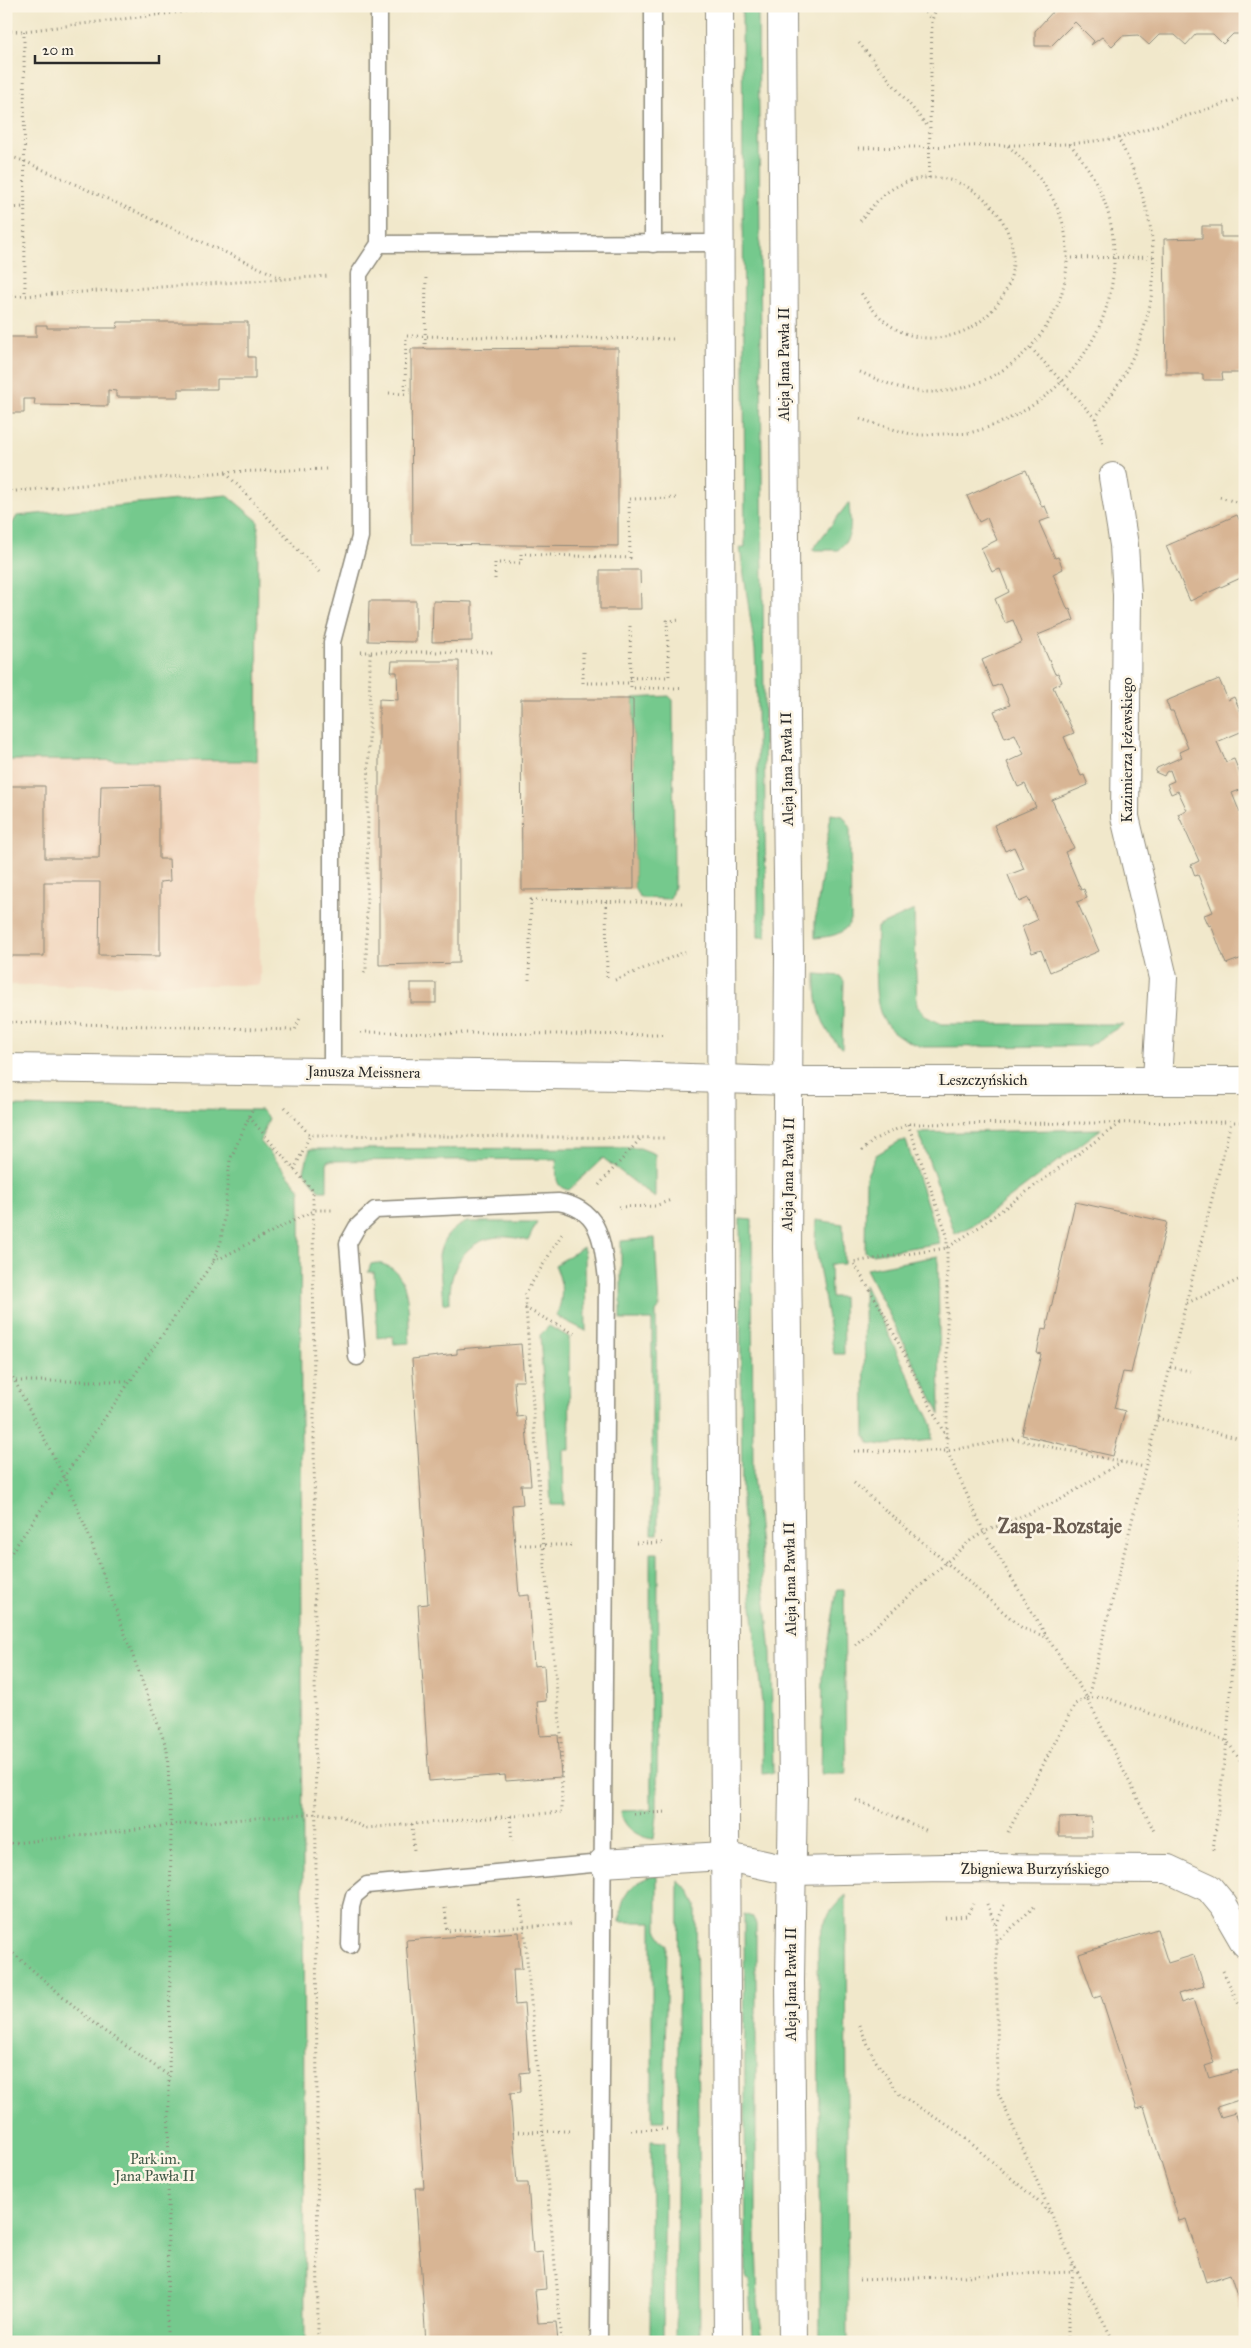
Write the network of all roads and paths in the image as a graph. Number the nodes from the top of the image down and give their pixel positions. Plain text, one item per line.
1 (230, 6) edge
2 (379, 6) edge
3 (653, 6) edge
4 (719, 6) edge
5 (782, 6) edge
6 (918, 6) edge
7 (937, 6) edge
8 (932, 20) junction
9 (6, 31) edge
10 (24, 31) junction
11 (859, 43) dead end
12 (1245, 96) edge
13 (930, 128) junction
14 (1118, 138) junction
15 (1070, 144) junction
16 (1007, 145) junction
17 (929, 147) junction
18 (860, 148) dead end
19 (6, 155) edge
20 (24, 161) junction
21 (929, 178) junction
22 (24, 207) junction
23 (6, 208) edge
24 (860, 221) dead end
25 (720, 243) junction
26 (379, 244) junction
27 (653, 244) junction
28 (1154, 257) junction
29 (1067, 258) junction
30 (1114, 258) junction
31 (359, 274) junction
32 (329, 276) junction
33 (286, 279) junction
34 (330, 286) dead end
35 (860, 290) dead end
36 (25, 296) junction
37 (6, 297) edge
38 (426, 306) dead end
39 (426, 336) junction
40 (676, 338) dead end
41 (1032, 348) junction
42 (425, 349) dead end
43 (860, 372) dead end
44 (1063, 382) junction
45 (384, 393) dead end
46 (860, 419) dead end
47 (330, 461) dead end
48 (329, 469) junction
49 (360, 469) junction
50 (225, 472) junction
51 (1113, 477) dead end
52 (330, 478) dead end
53 (6, 492) edge
54 (1220, 496) dead end
55 (678, 498) dead end
56 (1245, 505) edge
57 (325, 578) dead end
58 (495, 579) dead end
59 (680, 620) dead end
60 (630, 626) dead end
61 (353, 652) dead end
62 (370, 652) junction
63 (494, 652) dead end
64 (583, 652) dead end
65 (630, 678) junction
66 (630, 683) junction
67 (681, 688) dead end
68 (606, 901) junction
69 (684, 903) dead end
70 (684, 952) dead end
71 (360, 976) dead end
72 (529, 980) dead end
73 (607, 980) dead end
74 (615, 980) dead end
75 (301, 1016) dead end
76 (6, 1022) edge
77 (294, 1030) junction
78 (332, 1031) junction
79 (663, 1035) dead end
80 (6, 1068) edge
81 (332, 1071) junction
82 (722, 1077) junction
83 (1157, 1080) junction
84 (789, 1081) junction
85 (1245, 1081) edge
86 (279, 1100) dead end
87 (255, 1104) dead end
88 (249, 1117) junction
89 (1231, 1122) junction
90 (1245, 1122) edge
91 (1120, 1123) junction
92 (908, 1124) junction
93 (310, 1135) junction
94 (641, 1138) junction
95 (666, 1138) dead end
96 (862, 1151) dead end
97 (294, 1170) junction
98 (670, 1200) dead end
99 (579, 1208) junction
100 (314, 1210) junction
101 (948, 1248) junction
102 (213, 1262) junction
103 (1245, 1277) edge
104 (1186, 1303) junction
105 (525, 1308) junction
106 (606, 1350) junction
107 (357, 1357) dead end
108 (6, 1364) edge
109 (1170, 1367) junction
110 (1190, 1371) dead end
111 (6, 1381) edge
112 (13, 1381) junction
113 (130, 1381) junction
114 (1157, 1418) junction
115 (946, 1438) junction
116 (1245, 1440) edge
117 (854, 1451) dead end
118 (947, 1451) junction
119 (1121, 1462) junction
120 (1145, 1467) junction
121 (1245, 1467) edge
122 (65, 1479) junction
123 (854, 1482) dead end
124 (984, 1532) junction
125 (651, 1543) dead end
126 (664, 1543) dead end
127 (6, 1560) edge
128 (945, 1562) junction
129 (1047, 1637) junction
130 (855, 1645) dead end
131 (1087, 1698) junction
132 (1227, 1741) junction
133 (1245, 1767) edge
134 (856, 1800) dead end
135 (316, 1813) junction
136 (171, 1825) junction
137 (936, 1833) dead end
138 (1004, 1837) dead end
139 (1159, 1841) dead end
140 (6, 1844) edge
141 (724, 1856) junction
142 (602, 1863) junction
143 (791, 1871) junction
144 (444, 1878) junction
145 (1209, 1888) junction
146 (984, 1896) dead end
147 (1005, 1901) dead end
148 (1038, 1902) dead end
149 (602, 1922) junction
150 (524, 1926) junction
151 (996, 1926) junction
152 (997, 1943) junction
153 (1245, 1943) edge
154 (350, 1945) dead end
155 (6, 1947) edge
156 (1219, 1964) dead end
157 (1245, 2017) edge
158 (859, 2025) dead end
159 (168, 2075) junction
160 (1054, 2220) junction
161 (1072, 2261) junction
162 (1073, 2272) junction
163 (860, 2280) dead end
164 (167, 2342) edge
165 (318, 2342) edge
166 (562, 2342) edge
167 (599, 2342) edge
168 (728, 2342) edge
169 (793, 2342) edge
170 (1068, 2342) edge
171 (1114, 2342) edge

1 - 10 path
2 - 26 lane
3 - 27 lane
4 - 25 main road
5 - 84 main road, Aleja Jana Pawła II
6 - 8 path
7 - 8 path
8 - 13 path
9 - 10 path
10 - 20 path
11 - 13 path
12 - 14 path
13 - 17 path
14 - 15 path
14 - 28 path
15 - 16 path
15 - 30 path
16 - 17 path
16 - 29 path
17 - 18 path
17 - 21 path
19 - 20 path
20 - 22 path
20 - 33 path
21 - 24 path
21 - 35 path
22 - 23 path
22 - 36 path
25 - 27 lane
25 - 82 main road
26 - 27 lane
26 - 31 lane
28 - 30 path
28 - 44 path
29 - 30 path
29 - 41 path
30 - 44 path
31 - 32 path
31 - 49 lane
32 - 33 path
32 - 34 path
33 - 36 path
36 - 37 path
38 - 39 path
39 - 40 path
39 - 42 path
39 - 45 path
41 - 43 path
41 - 44 path
44 - 46 path
47 - 48 path
48 - 49 path
48 - 50 path
48 - 52 path
49 - 78 lane
50 - 53 path
50 - 57 path
51 - 83 main road, Kazimierza Jeżewskiego
54 - 56 path
55 - 58 path
59 - 65 path
60 - 65 path
61 - 62 path
62 - 63 path
62 - 71 path
64 - 66 path
65 - 66 path
66 - 67 path
68 - 69 path
68 - 72 path
68 - 73 path
70 - 74 path
75 - 77 path
76 - 77 path
77 - 78 path
78 - 79 path
78 - 81 lane
80 - 81 main road, Janusza Meissnera
81 - 82 main road, Janusza Meissnera
82 - 84 main road, Leszczyńskich
82 - 141 main road
83 - 84 main road, Leszczyńskich
83 - 85 main road, Leszczyńskich
84 - 143 main road, Aleja Jana Pawła II
86 - 93 path
87 - 88 path
88 - 97 path
88 - 102 path
89 - 90 path
89 - 91 path
89 - 104 path
91 - 92 path
91 - 101 path
92 - 96 path
92 - 101 path
93 - 94 path
93 - 97 path
94 - 95 path
94 - 99 path
97 - 100 path
98 - 99 path
99 - 105 path
99 - 106 lane
99 - 107 lane
100 - 102 path
100 - 135 path
101 - 115 path
101 - 115 path
102 - 113 path
103 - 104 path
104 - 109 path
105 - 106 path
105 - 135 path
106 - 142 lane
108 - 112 path
109 - 110 path
109 - 114 path
111 - 112 path
112 - 113 path
112 - 122 path
113 - 122 path
114 - 116 path
114 - 120 path
115 - 118 path
117 - 118 path
118 - 119 path
118 - 124 path
119 - 120 path
119 - 124 path
120 - 131 path
121 - 132 path
122 - 127 path
122 - 136 path
123 - 128 path
124 - 128 path
124 - 129 path
125 - 126 path
128 - 129 path
128 - 130 path
129 - 131 path
131 - 132 path
131 - 138 path
131 - 139 path
132 - 133 path
132 - 145 path
134 - 137 path
135 - 136 path
135 - 165 path
136 - 140 path
136 - 159 path
141 - 142 main road, Zbigniewa Burzyńskiego
141 - 143 main road, Zbigniewa Burzyńskiego
141 - 168 main road
142 - 144 lane
142 - 149 lane
143 - 145 main road, Zbigniewa Burzyńskiego
143 - 169 main road, Aleja Jana Pawła II
144 - 150 path
144 - 154 lane
145 - 153 main road, Zbigniewa Burzyńskiego
146 - 151 path
147 - 151 path
148 - 152 path
149 - 150 path
149 - 167 lane
150 - 166 path
151 - 152 path
152 - 160 path
155 - 159 path
156 - 157 path
158 - 160 path
159 - 164 path
160 - 161 path
161 - 162 path
161 - 171 path
162 - 163 path
162 - 170 path

